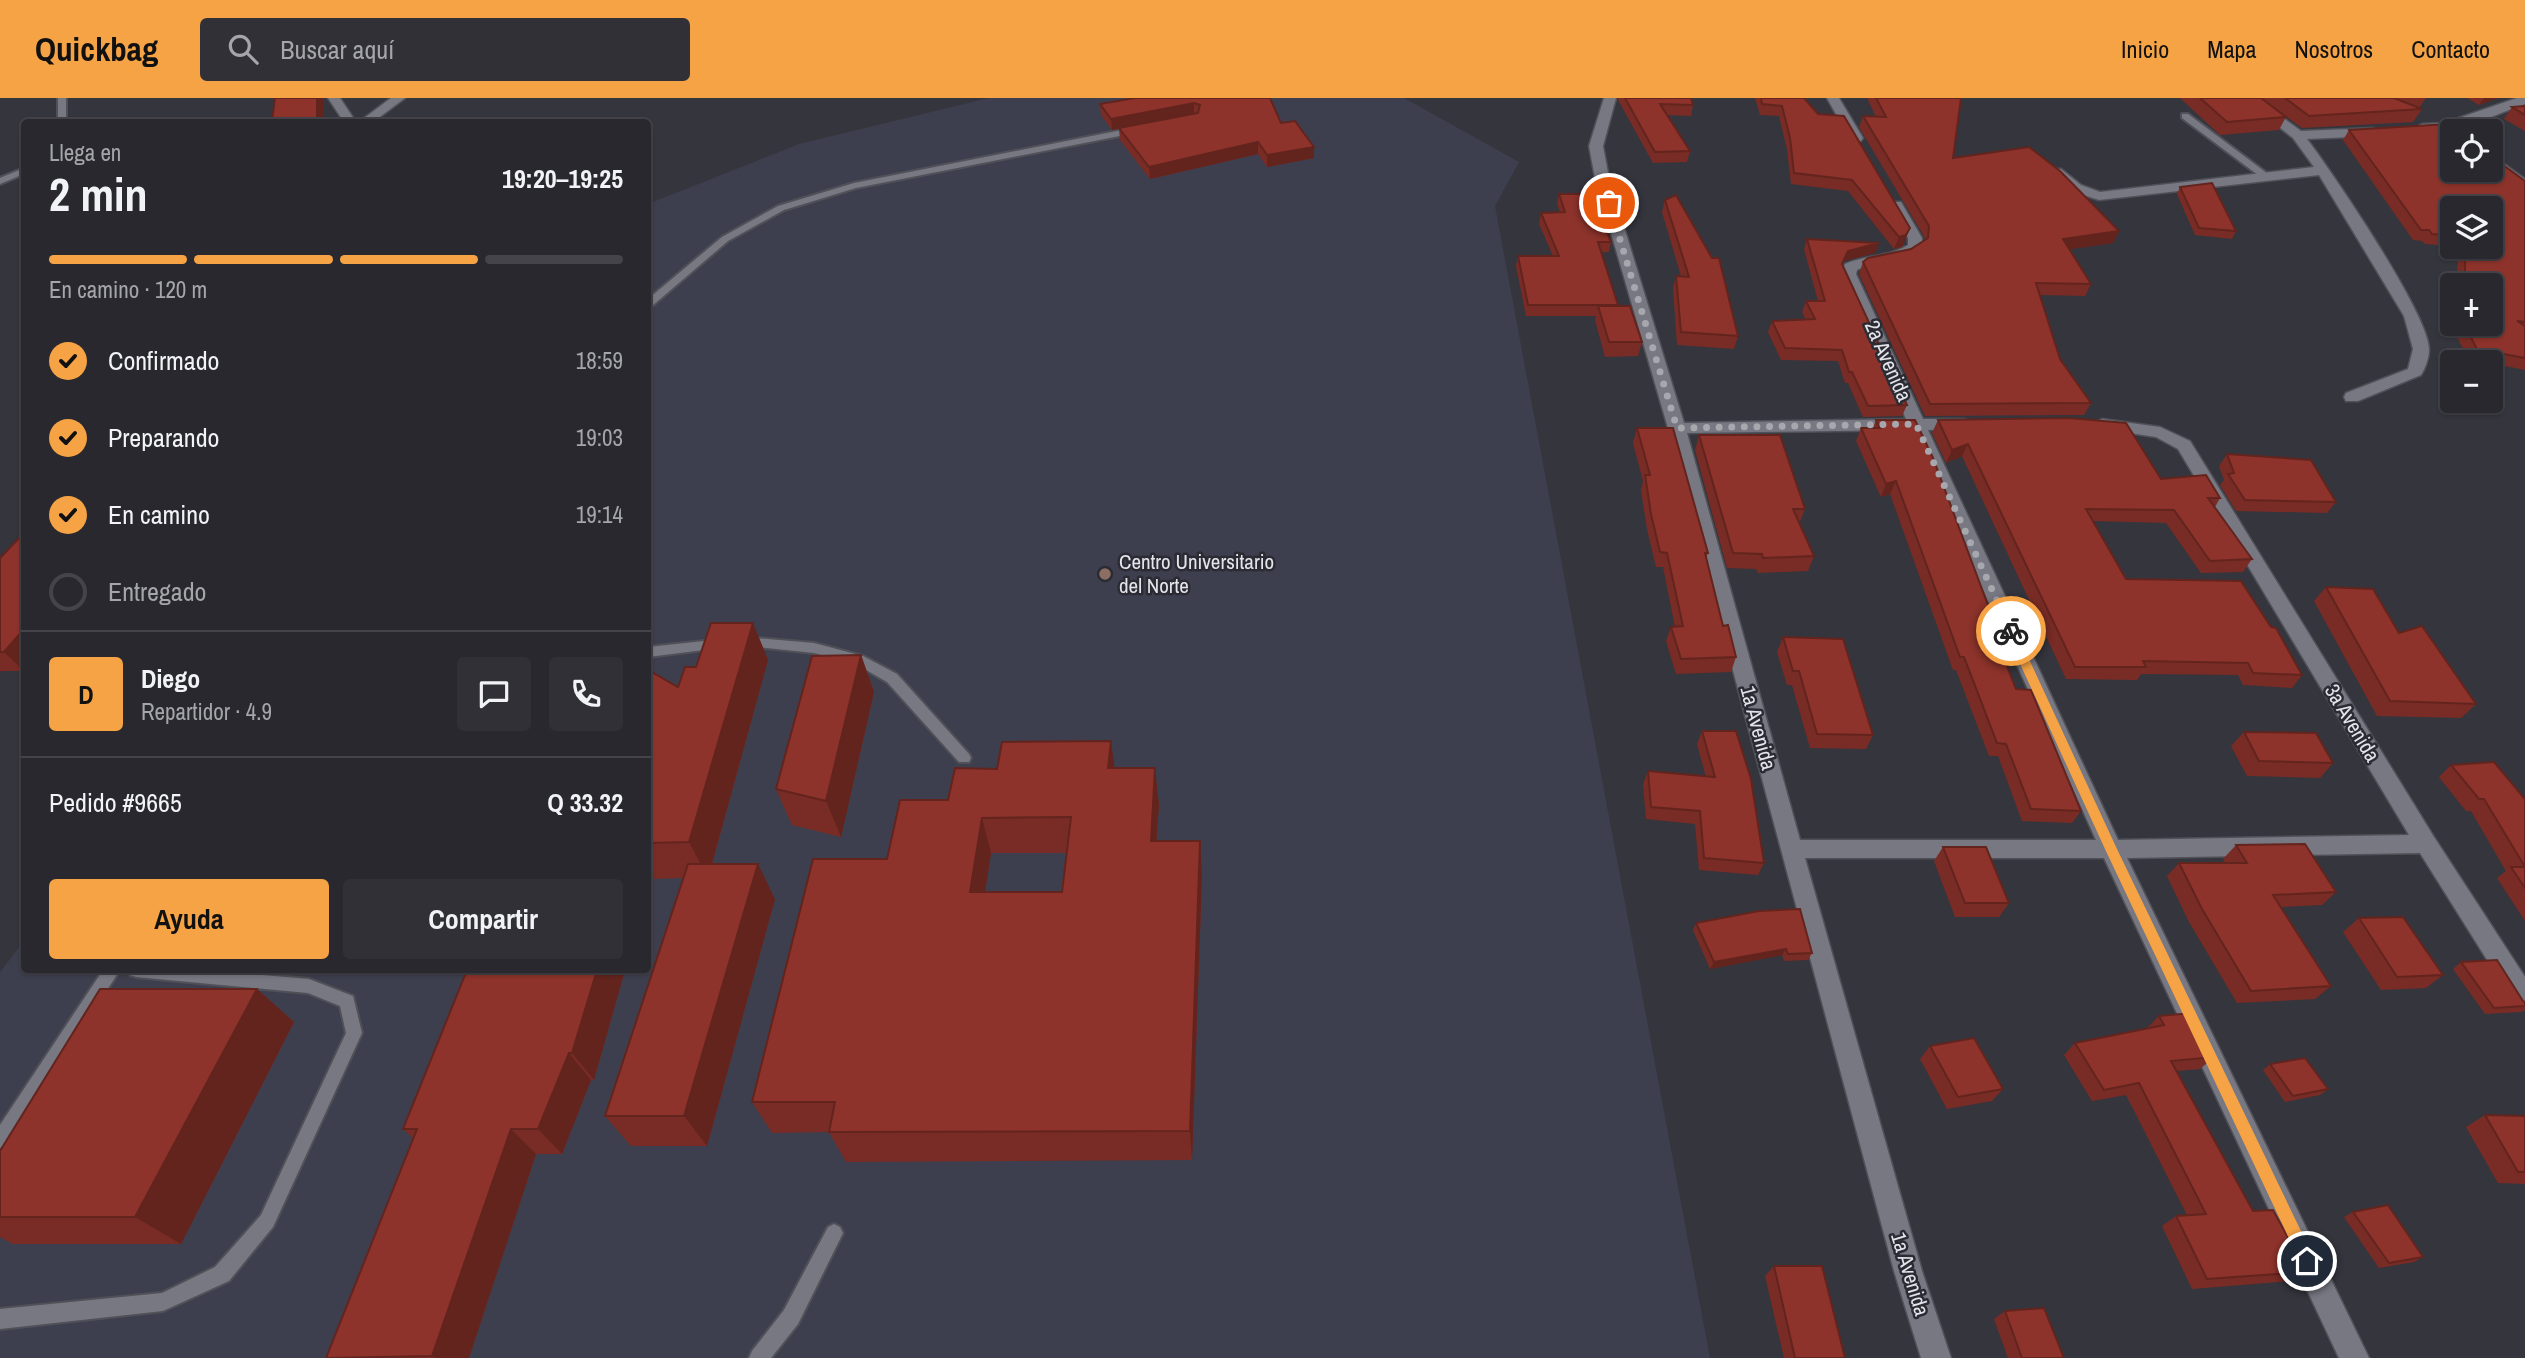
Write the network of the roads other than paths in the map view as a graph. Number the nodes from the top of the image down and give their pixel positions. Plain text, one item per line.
1 (62, 98) edge
2 (334, 98) edge
3 (399, 98) edge
4 (1610, 98) edge
5 (1833, 98) edge
6 (2248, 98) edge
7 (2521, 101) edge
8 (2411, 115) edge
9 (2185, 116) dead end
10 (62, 119) edge
11 (348, 119) edge
12 (369, 119) edge
13 (2476, 119) edge
14 (1154, 127) edge
15 (2440, 127) edge
16 (2408, 129) edge
17 (2440, 130) edge
18 (2385, 131) edge
19 (2298, 135) junction
20 (1867, 156) edge
21 (2503, 168) edge
22 (2323, 170) junction
23 (2055, 171) edge
24 (21, 172) edge
25 (2265, 176) junction
26 (0, 181) edge
27 (2525, 186) edge
28 (1888, 191) edge
29 (651, 301) edge
30 (2352, 397) dead end
31 (1916, 424) junction
32 (1982, 424) edge
33 (2089, 424) edge
34 (1677, 428) junction
35 (651, 652) edge
36 (964, 758) dead end
37 (2426, 844) junction
38 (1791, 849) junction
39 (2111, 849) junction
40 (110, 973) edge
41 (168, 973) edge
42 (2525, 998) edge
43 (0, 1140) edge
44 (834, 1233) dead end
45 (0, 1320) edge
46 (759, 1358) edge
47 (1936, 1358) edge
48 (2354, 1358) edge

1 - 10 lane
2 - 11 street
3 - 12 street
4 - 34 street, 1a Avenida
5 - 20 street
6 - 19 street
7 - 13 street
8 - 15 street
9 - 25 lane
14 - 29 lane
16 - 17 street
18 - 19 street
19 - 22 street
21 - 27 street
22 - 25 street
22 - 30 street
23 - 25 street
24 - 26 lane
28 - 31 street, 2a Avenida
31 - 32 street
31 - 34 street
31 - 39 street, 2a Avenida
33 - 37 street, 3a Avenida
34 - 38 street, 1a Avenida
35 - 36 lane
37 - 39 street
37 - 42 street, 3a Avenida
38 - 39 street
38 - 47 street, 1a Avenida
39 - 48 street, 2a Avenida
40 - 43 lane
41 - 45 lane
44 - 46 lane

